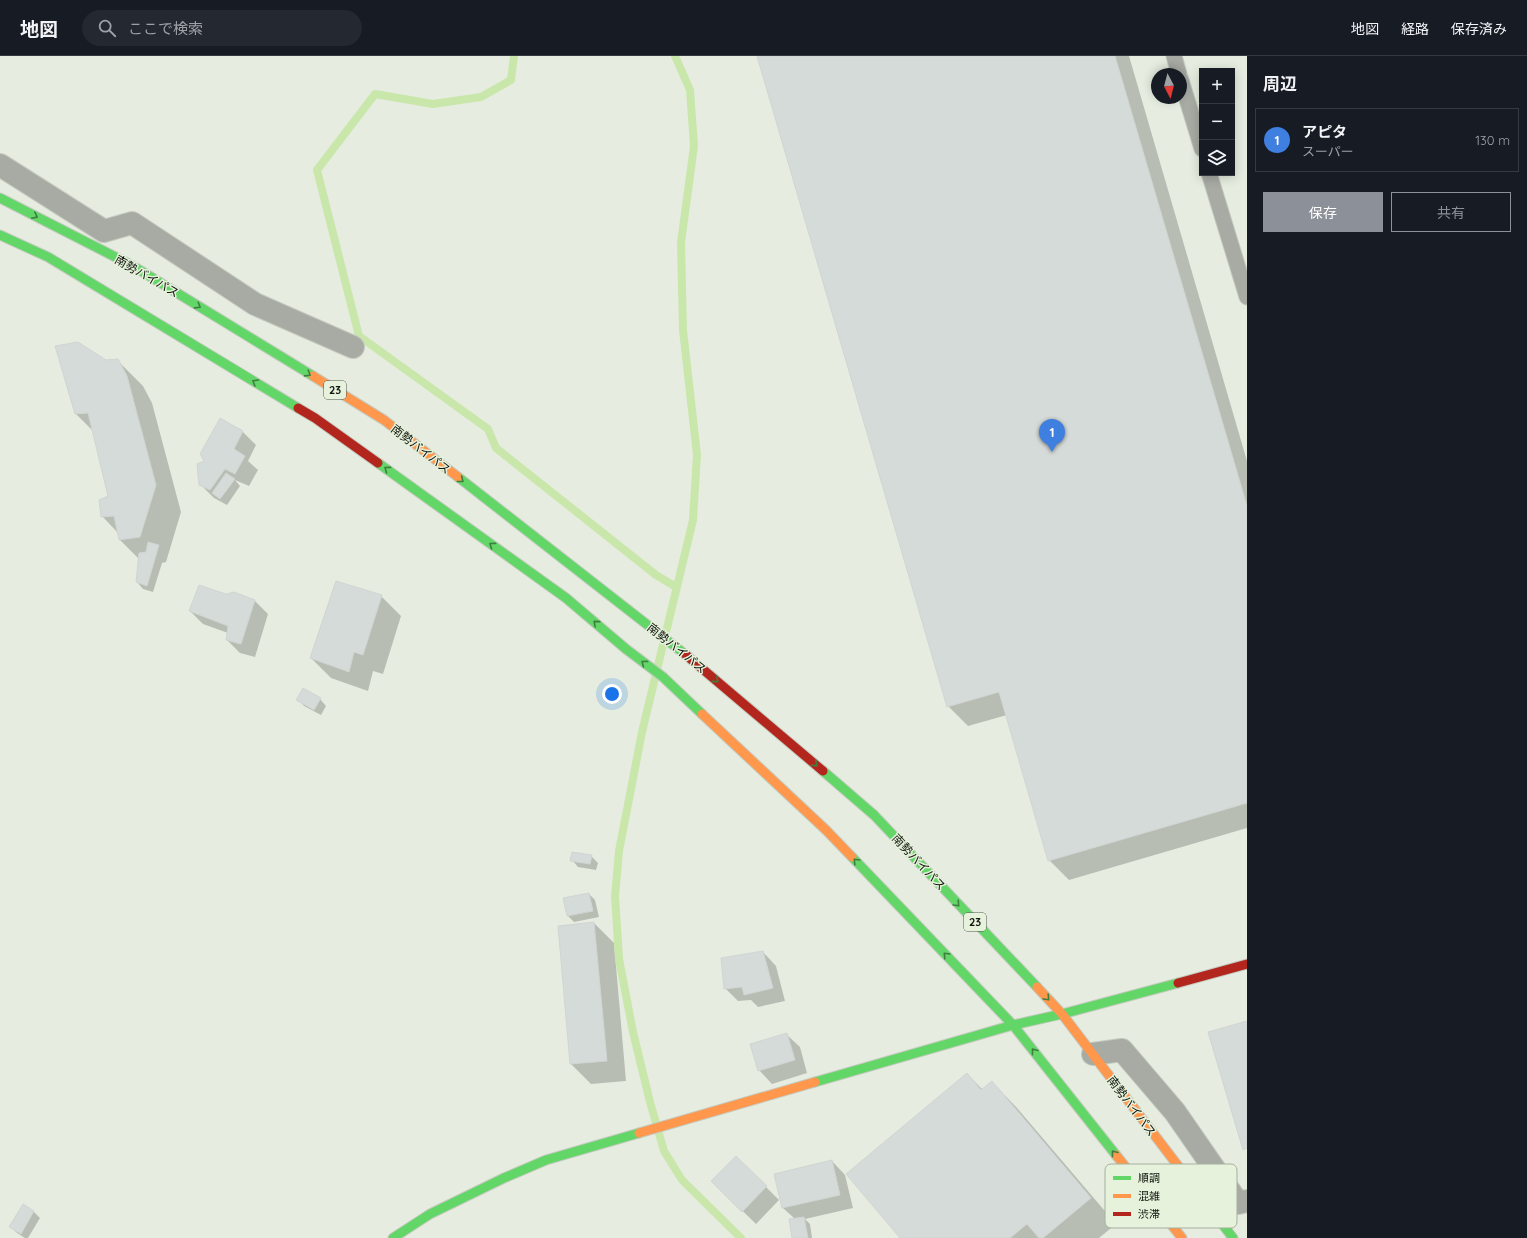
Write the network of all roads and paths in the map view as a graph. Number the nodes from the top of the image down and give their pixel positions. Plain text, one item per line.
1 (1174, 56) edge
2 (1177, 68) edge
3 (1187, 100) edge
4 (1199, 140) edge
5 (0, 165) edge
6 (1210, 176) edge
7 (0, 198) edge
8 (0, 235) edge
9 (1247, 297) edge
10 (354, 347) dead end
11 (1247, 964) edge
12 (1062, 1014) junction
13 (1013, 1025) junction
14 (1093, 1054) junction
15 (1123, 1164) edge
16 (1177, 1164) edge
17 (1211, 1164) edge
18 (1247, 1201) edge
19 (1237, 1203) edge
20 (1174, 1228) edge
21 (1225, 1228) edge
22 (393, 1238) edge
23 (1182, 1238) edge
24 (1233, 1238) edge

1 - 2 lane
3 - 4 lane
5 - 10 street
6 - 9 lane
7 -> 12 main road, 南勢バイパス / 23
13 -> 8 main road
11 - 12 main road
12 - 13 main road
12 - 14 main road, 南勢バイパス / 23
15 -> 13 main road
13 - 22 main road
14 - 16 main road, 南勢バイパス / 23
14 - 17 street
18 - 19 street
23 -> 20 main road
21 - 24 main road, 南勢バイパス / 23

